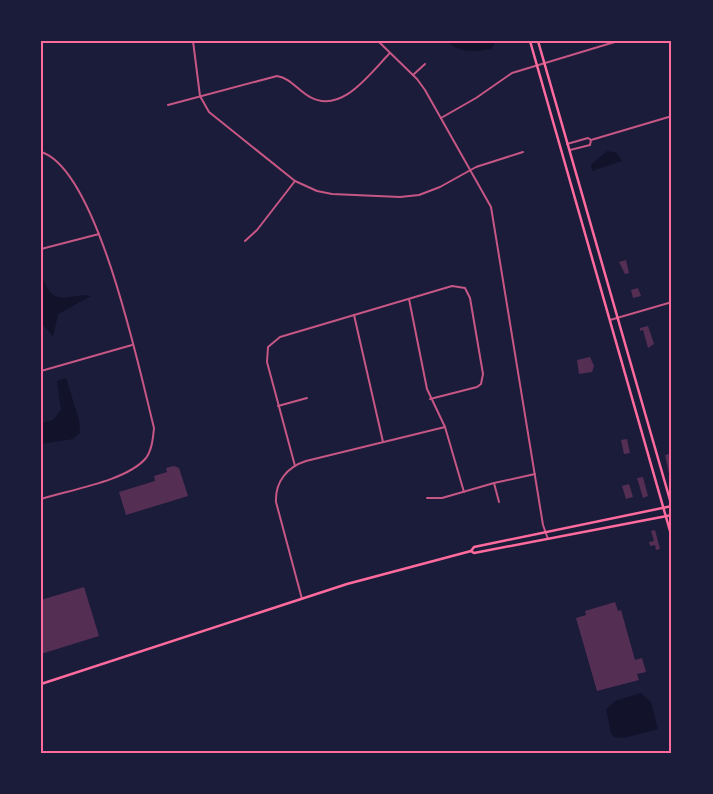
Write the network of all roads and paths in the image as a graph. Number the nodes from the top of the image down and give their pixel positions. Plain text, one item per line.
1 (193, 41) edge
2 (378, 41) edge
3 (530, 41) edge
4 (538, 41) edge
5 (618, 41) edge
6 (390, 53) junction
7 (544, 63) junction
8 (425, 64) dead end
9 (537, 65) junction
10 (413, 75) junction
11 (200, 96) junction
12 (168, 105) dead end
13 (672, 116) edge
14 (441, 118) junction
15 (591, 140) junction
16 (567, 144) junction
17 (569, 150) junction
18 (41, 152) edge
19 (523, 152) dead end
20 (470, 170) junction
21 (295, 181) junction
22 (99, 234) junction
23 (245, 241) dead end
24 (41, 249) edge
25 (409, 299) junction
26 (672, 302) edge
27 (354, 315) junction
28 (617, 318) junction
29 (610, 320) junction
30 (132, 345) junction
31 (41, 371) edge
32 (307, 398) dead end
33 (430, 399) junction
34 (278, 406) junction
35 (445, 427) junction
36 (383, 442) junction
37 (295, 466) junction
38 (536, 474) junction
39 (494, 483) junction
40 (464, 492) junction
41 (427, 498) dead end
42 (41, 499) edge
43 (499, 502) dead end
44 (672, 506) edge
45 (663, 508) junction
46 (672, 515) edge
47 (665, 516) junction
48 (545, 532) junction
49 (672, 538) edge
50 (548, 539) junction
51 (471, 551) junction
52 (302, 599) junction
53 (41, 684) edge

1 - 11 street
2 - 6 street
3 - 9 main road
4 - 7 main road
5 - 7 street
6 - 10 street
6 - 11 street
7 - 9 street
7 - 16 main road
8 - 10 street
9 - 14 street
9 - 29 main road
10 - 14 street
11 - 12 street
11 - 21 street
13 - 15 street
14 - 20 street
15 - 16 street
15 - 17 street
16 - 17 main road
17 - 28 main road
18 - 22 street
19 - 20 street
20 - 21 street
20 - 38 street
21 - 23 street
22 - 24 street
22 - 30 street
25 - 27 street
25 - 33 street
25 - 33 street
26 - 28 street
27 - 34 street
27 - 36 street
28 - 29 street
28 - 44 main road
29 - 45 main road
30 - 31 street
30 - 42 street
32 - 34 street
33 - 35 street
34 - 37 street
35 - 36 street
35 - 40 street
36 - 37 street
37 - 52 street
38 - 39 street
38 - 48 street
39 - 40 street
39 - 43 street
40 - 41 street
44 - 45 main road
45 - 47 main road
45 - 48 main road
46 - 47 main road
47 - 49 main road
47 - 50 main road
48 - 50 street
48 - 51 main road
50 - 51 main road
51 - 52 main road
52 - 53 main road

